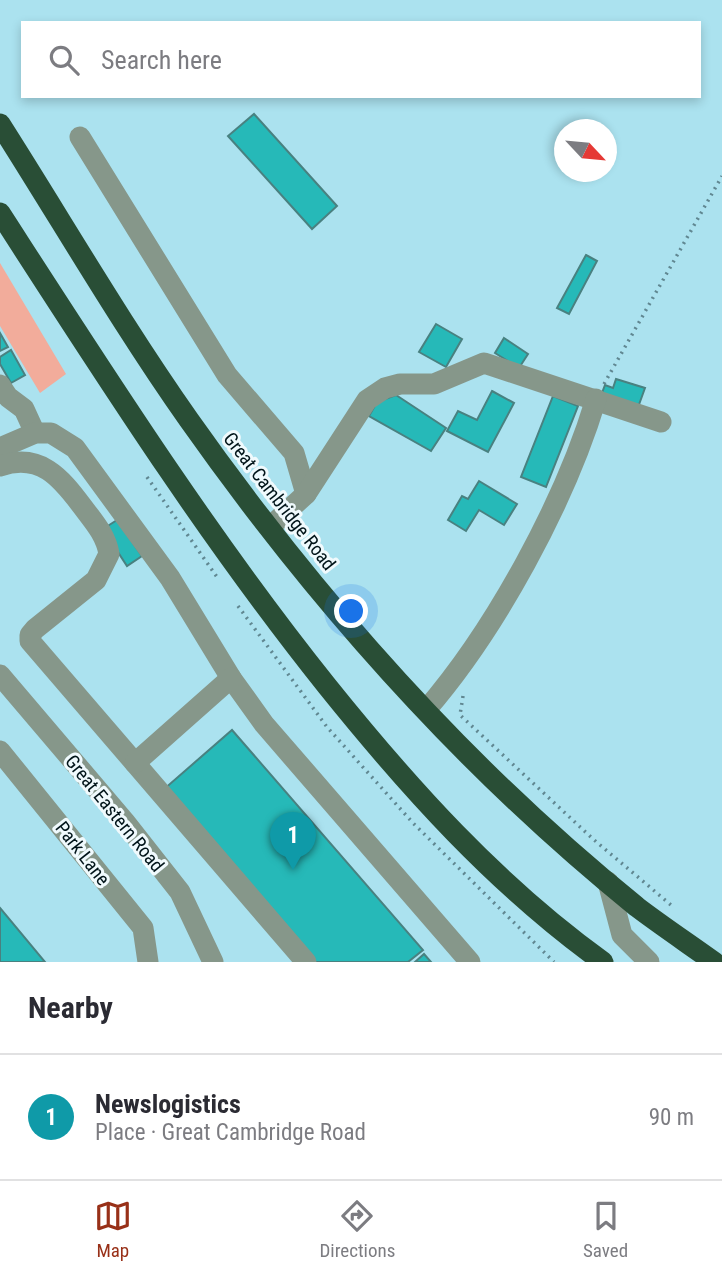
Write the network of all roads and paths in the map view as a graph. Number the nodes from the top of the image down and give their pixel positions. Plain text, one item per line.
1 (0, 124) edge
2 (80, 137) dead end
3 (722, 176) edge
4 (0, 213) edge
5 (0, 385) edge
6 (596, 399) junction
7 (662, 422) dead end
8 (35, 433) junction
9 (0, 448) edge
10 (0, 467) edge
11 (306, 494) junction
12 (270, 527) junction
13 (0, 675) edge
14 (231, 678) junction
15 (465, 687) dead end
16 (426, 710) junction
17 (0, 751) edge
18 (135, 763) junction
19 (608, 882) junction
20 (676, 909) dead end
21 (572, 939) junction
22 (148, 962) edge
23 (213, 962) edge
24 (306, 962) edge
25 (470, 962) edge
26 (584, 962) edge
27 (603, 962) edge
28 (649, 962) edge
29 (714, 962) edge

1 - 12 highway, Great Cambridge Road
2 - 11 lane
3 - 6 path
4 - 21 highway
5 - 8 lane
6 - 7 lane
6 - 11 lane
6 - 16 lane
8 - 9 lane
8 - 14 lane
10 - 18 lane
11 - 12 lane
12 - 16 highway, Great Cambridge Road
13 - 23 lane, Great Eastern Road
14 - 18 lane
14 - 25 lane
15 - 20 path
16 - 19 highway, Great Cambridge Road
17 - 22 lane, Park Lane
18 - 24 lane
19 - 28 lane
19 - 29 highway, Great Cambridge Road
21 - 26 lane
21 - 27 highway

